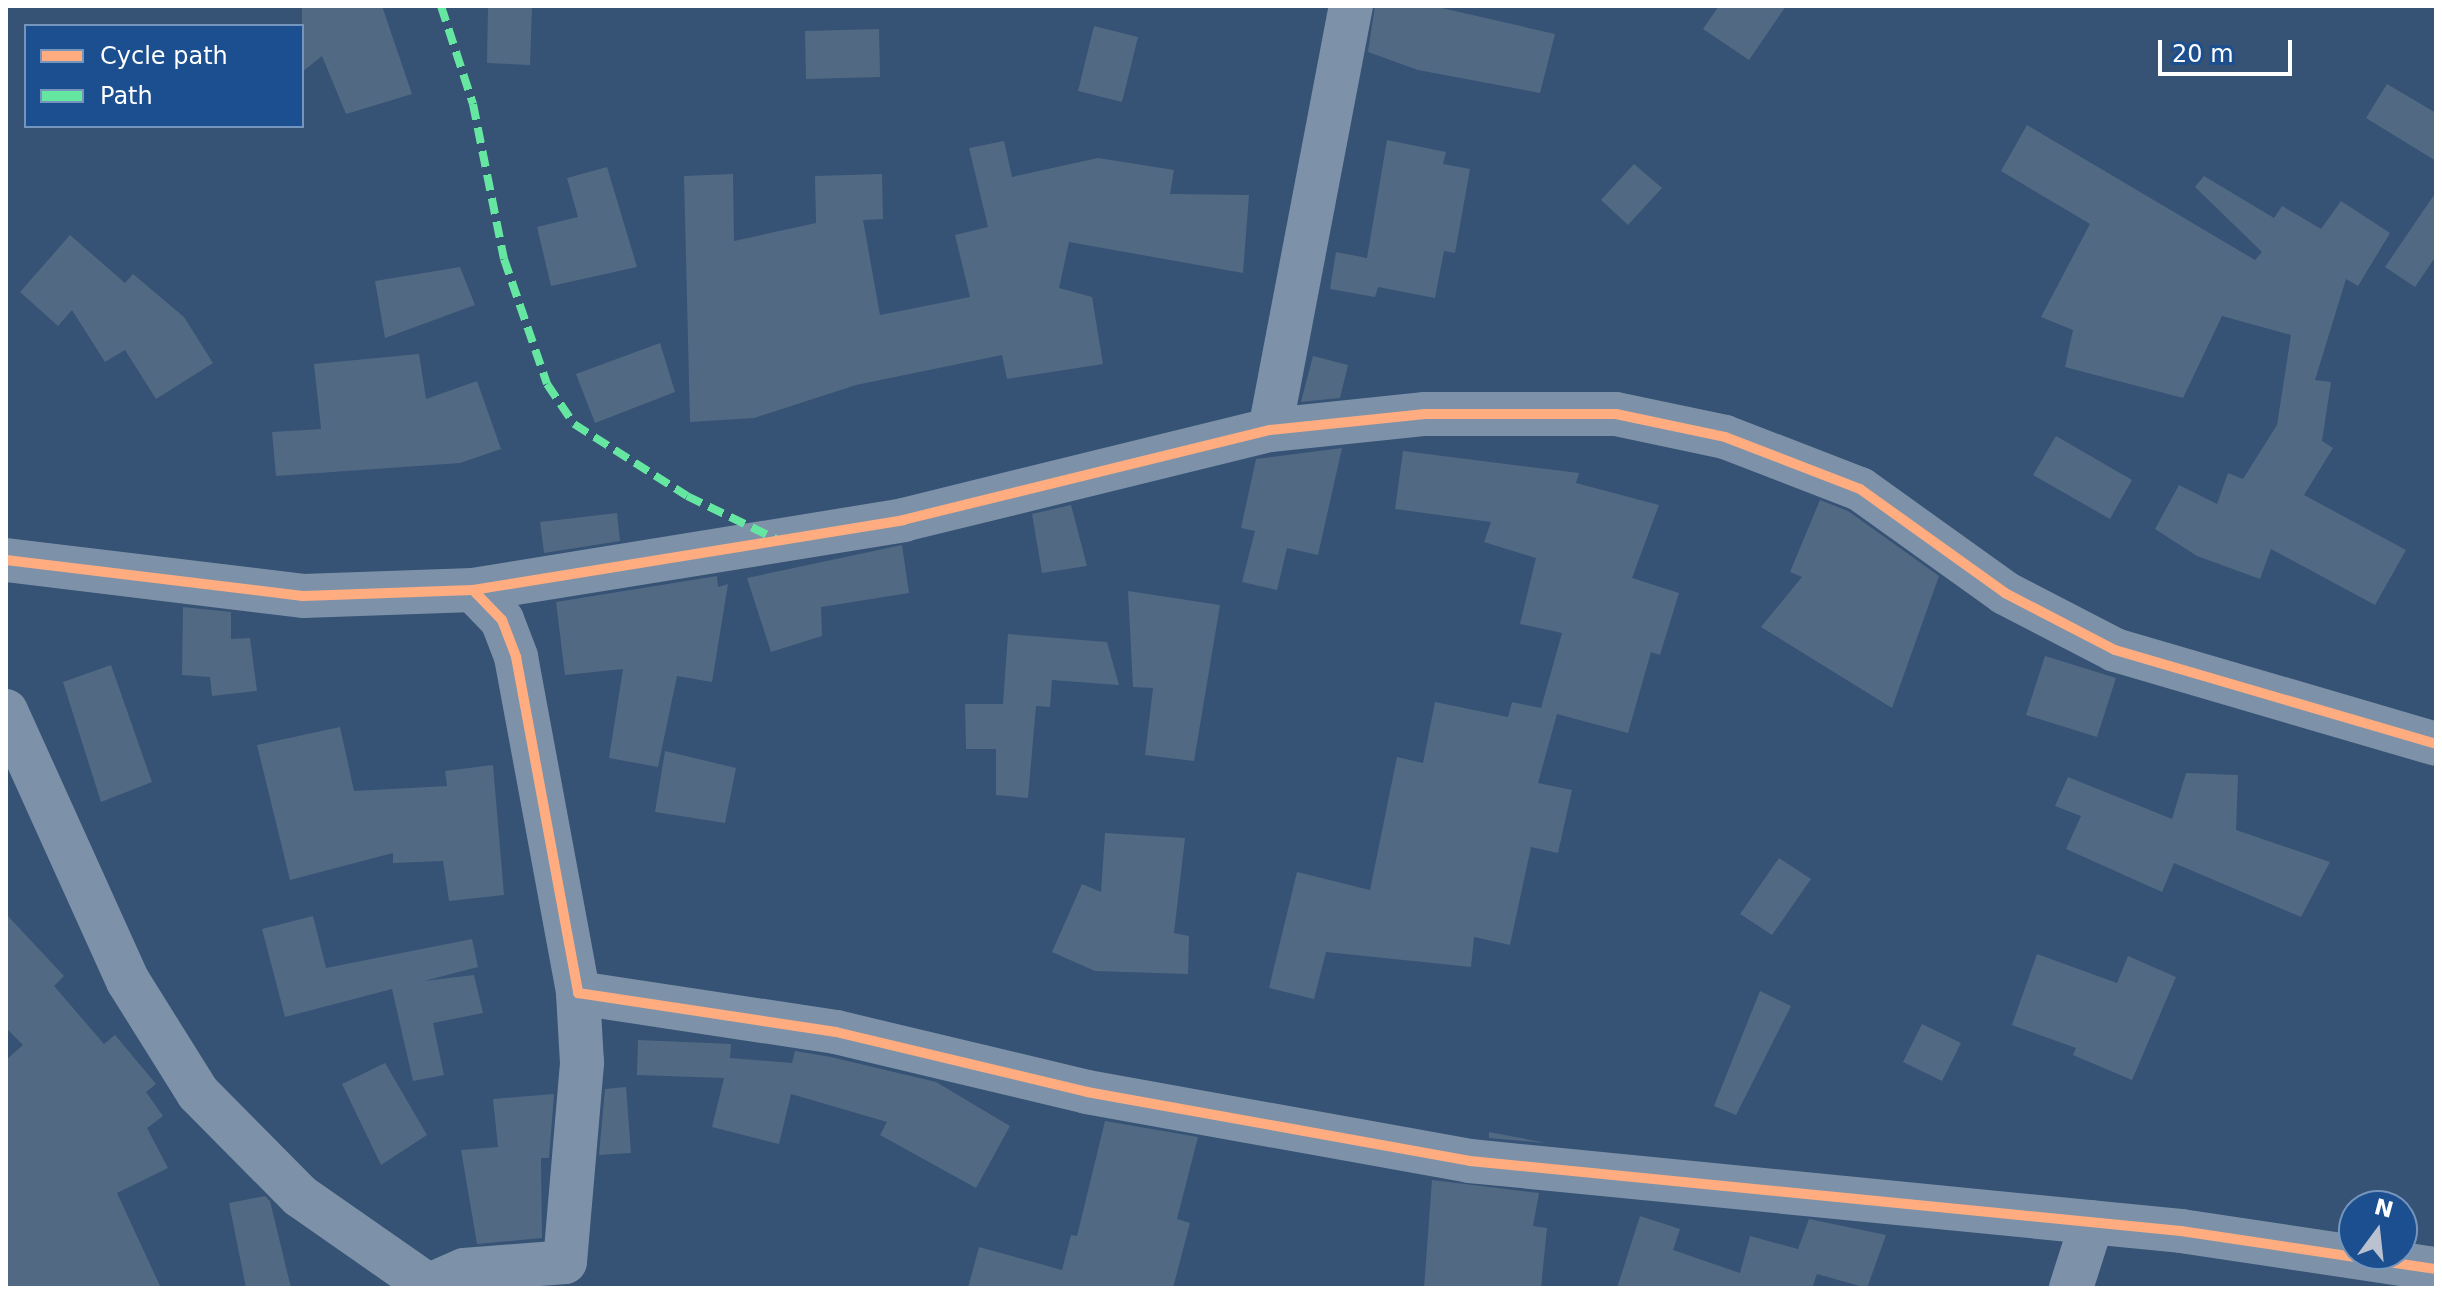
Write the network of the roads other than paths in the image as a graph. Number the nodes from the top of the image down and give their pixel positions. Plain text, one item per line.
1 (1351, 6) edge
2 (1270, 430) junction
3 (6, 560) edge
4 (473, 590) junction
5 (6, 711) edge
6 (2436, 744) edge
7 (578, 993) junction
8 (2092, 1222) junction
9 (2337, 1269) edge
10 (2436, 1269) edge
11 (567, 1275) edge
12 (427, 1287) edge
13 (2071, 1288) edge

1 - 2 street
2 - 4 street
2 - 6 street
3 - 4 street
4 - 7 street
5 - 12 street
7 - 8 street
7 - 11 street
8 - 9 street
8 - 13 street
9 - 10 street
11 - 12 street

